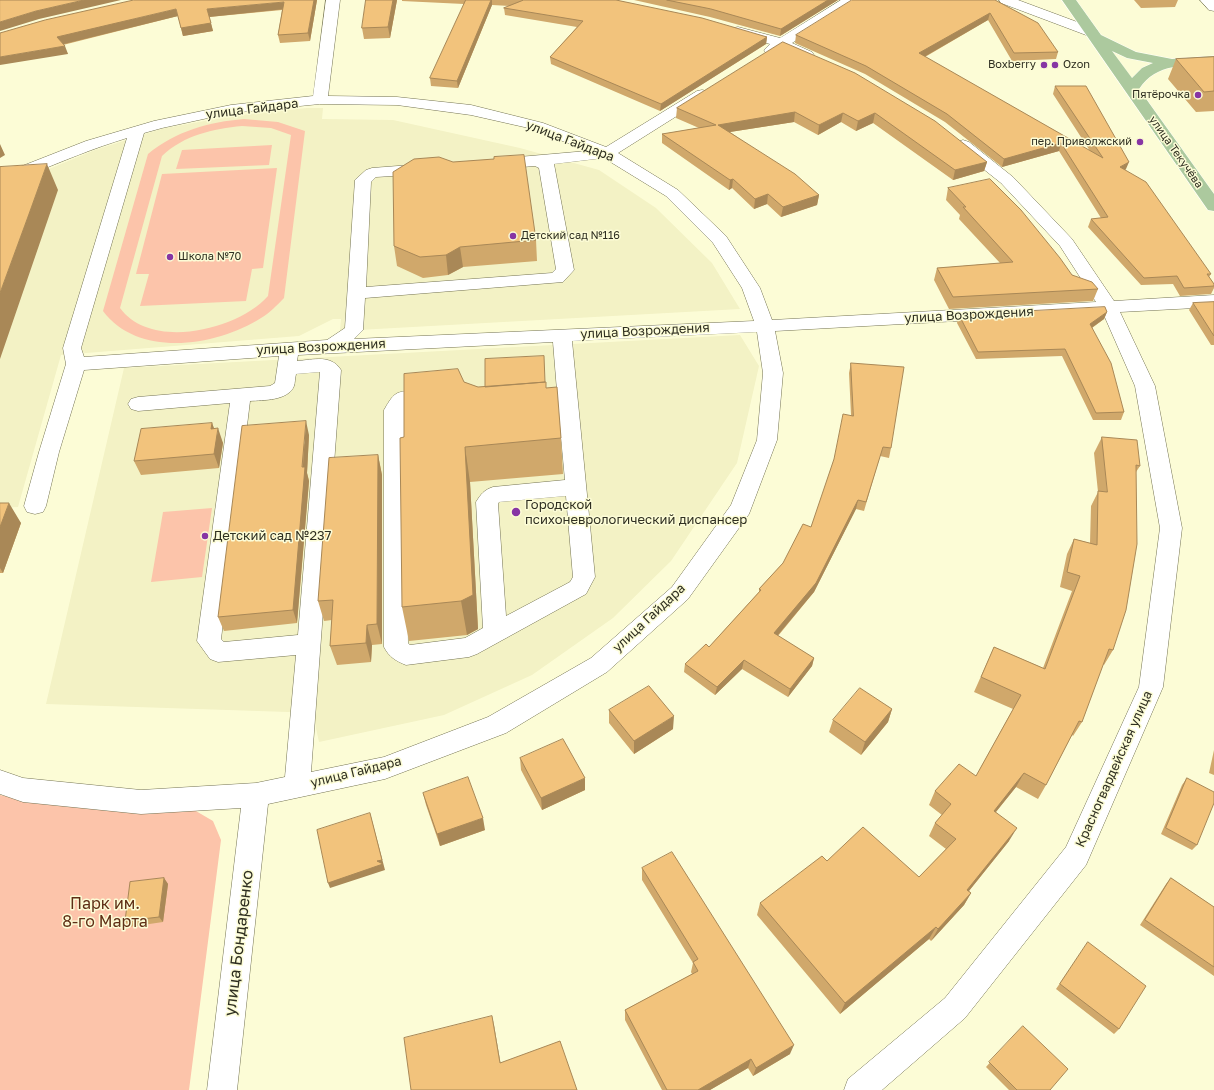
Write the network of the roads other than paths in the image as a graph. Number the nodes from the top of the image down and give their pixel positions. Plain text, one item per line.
1 (333, 0) edge
2 (850, 0) edge
3 (1006, 0) edge
4 (1069, 0) edge
5 (1207, 0) edge
6 (1214, 7) edge
7 (720, 25) edge
8 (1092, 34) junction
9 (781, 43) junction
10 (761, 56) edge
11 (1214, 60) edge
12 (824, 62) edge
13 (1172, 63) junction
14 (714, 86) edge
15 (1131, 89) junction
16 (320, 100) junction
17 (136, 130) junction
18 (951, 136) edge
19 (607, 154) junction
20 (536, 161) junction
21 (482, 165) edge
22 (443, 168) edge
23 (0, 183) edge
24 (1214, 206) edge
25 (356, 293) junction
26 (1214, 301) edge
27 (1109, 307) junction
28 (765, 326) junction
29 (562, 335) junction
30 (332, 346) junction
31 (288, 358) junction
32 (76, 364) junction
33 (241, 395) junction
34 (453, 395) edge
35 (138, 404) dead end
36 (568, 409) junction
37 (506, 413) edge
38 (576, 487) junction
39 (36, 506) dead end
40 (495, 631) junction
41 (309, 644) junction
42 (0, 782) edge
43 (297, 787) junction
44 (256, 796) junction
45 (222, 1090) edge
46 (859, 1090) edge

1 - 16 street
2 - 9 street
3 - 8 street
4 - 8 main road, улица Текучёва
5 - 6 street
7 - 9 street
8 - 13 main road
8 - 15 main road, улица Текучёва
9 - 10 street
9 - 12 street
11 - 13 main road
13 - 15 main road
14 - 19 street
15 - 24 main road, улица Текучёва
16 - 17 street, улица Гайдара
16 - 19 street, улица Гайдара
17 - 23 street, улица Гайдара
17 - 32 street
18 - 27 street, Красногвардейская улица
19 - 20 street
19 - 28 street, улица Гайдара
20 - 21 street
20 - 25 street
22 - 25 street
25 - 30 street
26 - 27 street, улица Возрождения
27 - 28 street, улица Возрождения
27 - 46 street, Красногвардейская улица
28 - 29 street, улица Возрождения
28 - 43 street, улица Гайдара
29 - 30 street, улица Возрождения
29 - 36 street
30 - 31 street, улица Возрождения
31 - 32 street, улица Возрождения
31 - 33 street
31 - 41 street
32 - 39 street
33 - 35 street
33 - 41 street
34 - 40 street
36 - 37 street
36 - 38 street
38 - 40 street
38 - 40 street
41 - 43 street
42 - 44 street, улица Гайдара
43 - 44 street, улица Гайдара
44 - 45 street, улица Бондаренко

